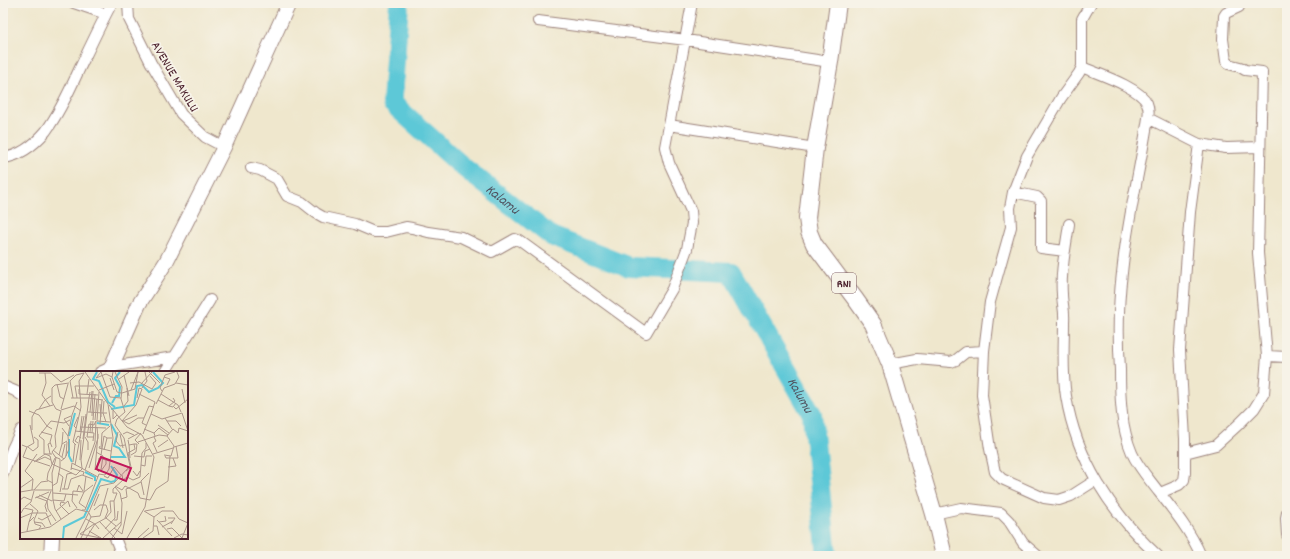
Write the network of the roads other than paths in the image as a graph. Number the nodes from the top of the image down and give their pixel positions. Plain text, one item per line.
1 (74, 3) edge
2 (112, 3) edge
3 (128, 3) edge
4 (289, 3) edge
5 (692, 3) edge
6 (838, 3) edge
7 (1091, 3) edge
8 (1240, 3) edge
9 (106, 14) junction
10 (538, 21) dead end
11 (686, 40) junction
12 (830, 62) junction
13 (1082, 67) junction
14 (1148, 118) junction
15 (669, 125) junction
16 (1199, 144) junction
17 (224, 147) junction
18 (1260, 147) junction
19 (816, 148) junction
20 (3, 158) edge
21 (252, 168) dead end
22 (1013, 192) junction
23 (1069, 224) dead end
24 (1065, 251) junction
25 (210, 300) dead end
26 (984, 351) junction
27 (1267, 356) junction
28 (174, 357) junction
29 (1287, 357) edge
30 (890, 364) junction
31 (107, 370) edge
32 (166, 371) edge
33 (3, 386) edge
34 (20, 395) edge
35 (20, 432) edge
36 (1185, 453) junction
37 (3, 474) edge
38 (1096, 480) junction
39 (1160, 493) junction
40 (1287, 513) edge
41 (934, 514) junction
42 (1287, 535) edge
43 (52, 539) edge
44 (115, 539) edge
45 (51, 556) edge
46 (122, 556) edge
47 (944, 556) edge
48 (1038, 556) edge
49 (1158, 556) edge
50 (1201, 556) edge

1 - 9 street
2 - 9 street
3 - 17 street, AVENUE MAKULU
4 - 17 main road
5 - 11 street
6 - 12 highway, RN1
7 - 13 street
8 - 18 street
9 - 20 street
10 - 11 street
11 - 12 street
11 - 15 street
12 - 19 highway, RN1
13 - 14 street
13 - 22 street
14 - 16 street
14 - 39 street
15 - 19 street
15 - 21 street
16 - 18 street
16 - 36 street
17 - 31 main road
18 - 27 street
19 - 30 highway, RN1
22 - 24 street
22 - 26 street
23 - 24 street
24 - 38 street
25 - 28 street
26 - 30 street
26 - 38 street
27 - 29 street
27 - 36 street
28 - 31 street
28 - 32 street
30 - 41 highway, RN1
33 - 34 street
35 - 37 street
36 - 39 street
38 - 49 street
39 - 50 street
40 - 42 street
41 - 47 highway, RN1
41 - 48 street
43 - 45 main road
44 - 46 street

